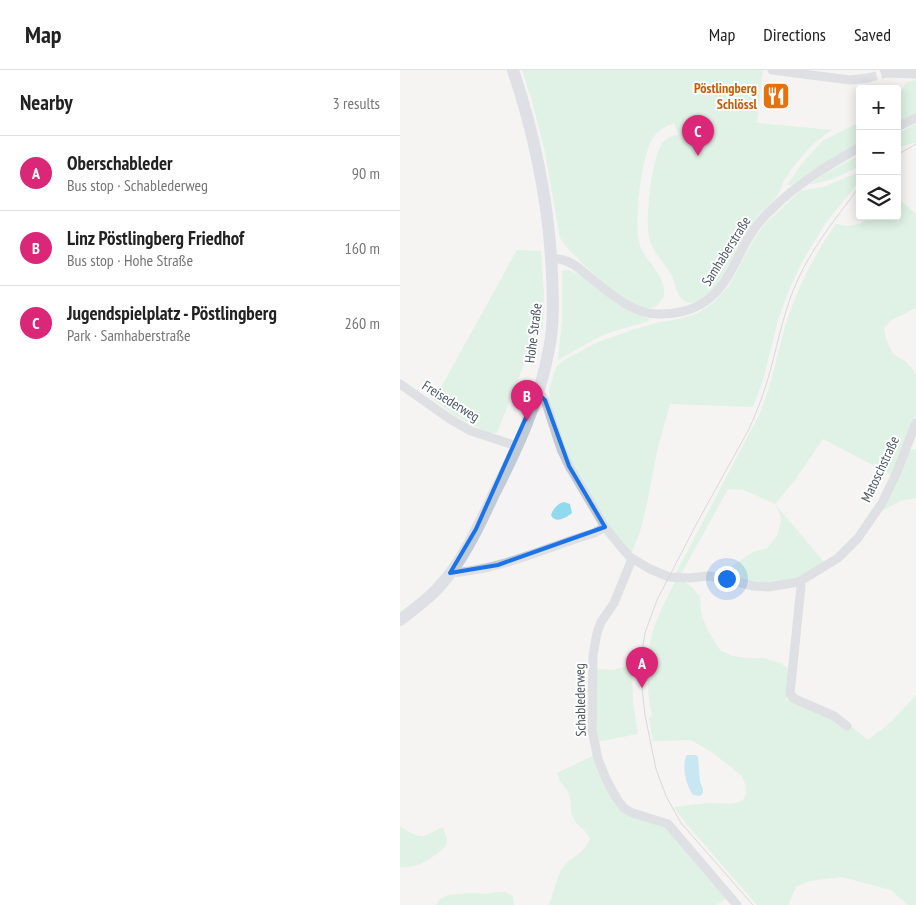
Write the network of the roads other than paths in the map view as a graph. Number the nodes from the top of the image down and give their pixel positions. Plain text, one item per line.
1 (513, 70) edge
2 (772, 70) edge
3 (852, 70) edge
4 (886, 74) dead end
5 (916, 74) edge
6 (868, 78) tunnel mouth
7 (850, 80) junction
8 (916, 118) edge
9 (901, 125) edge
10 (856, 149) edge
11 (552, 260) junction
12 (400, 384) edge
13 (537, 394) junction
14 (916, 423) edge
15 (516, 446) junction
16 (605, 527) junction
17 (632, 559) junction
18 (450, 573) junction
19 (799, 582) junction
20 (400, 620) edge
21 (847, 726) dead end
22 (736, 905) edge

1 - 11 main road, Hohe Straße
2 - 7 street
3 - 7 street
4 - 5 street
6 - 7 street
8 - 9 street
10 - 11 street, Samhaberstraße
11 - 13 main road, Hohe Straße
12 - 15 street, Freisederweg
13 - 15 main road, Hohe Straße
13 - 16 street, Matoschstraße
14 - 19 street, Matoschstraße
15 - 18 main road, Hohe Straße
16 - 17 street, Matoschstraße
16 - 18 street
17 - 19 street, Matoschstraße
17 - 22 street, Schablederweg
18 - 20 main road, Hohe Straße
19 - 21 street

